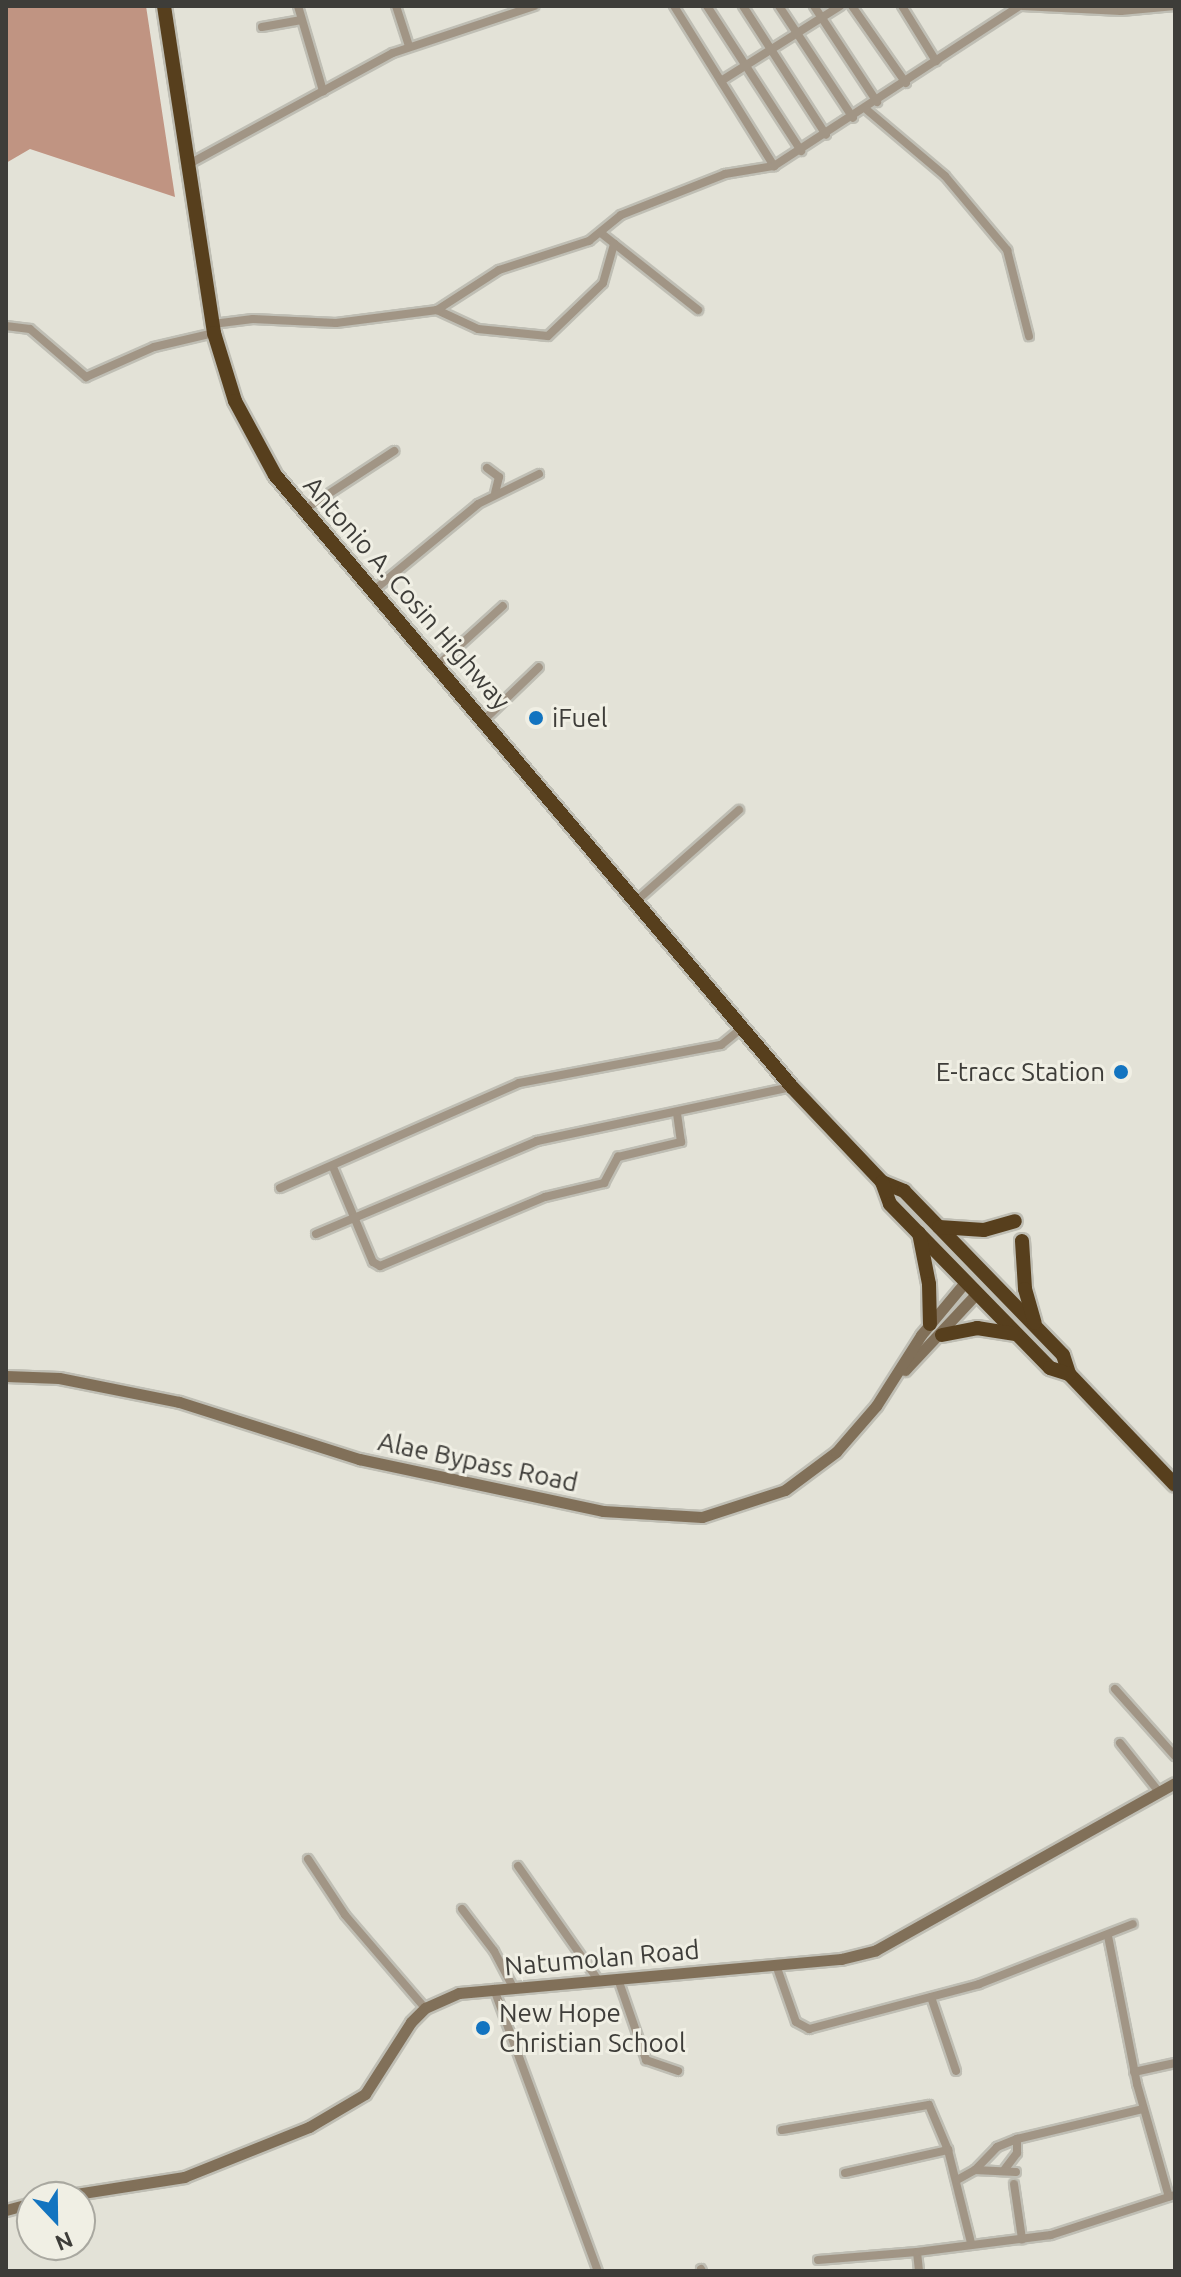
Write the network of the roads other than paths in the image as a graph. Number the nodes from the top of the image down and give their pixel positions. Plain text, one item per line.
1 (164, 6) edge
2 (298, 6) edge
3 (396, 6) edge
4 (534, 6) edge
5 (674, 6) edge
6 (707, 6) edge
7 (743, 6) edge
8 (779, 6) edge
9 (814, 6) edge
10 (840, 6) edge
11 (852, 6) edge
12 (902, 6) edge
13 (1020, 6) edge
14 (1175, 6) edge
15 (822, 18) junction
16 (301, 20) junction
17 (262, 27) dead end
18 (797, 33) junction
19 (409, 46) junction
20 (772, 49) junction
21 (936, 61) junction
22 (746, 66) junction
23 (721, 81) junction
24 (906, 83) junction
25 (323, 91) junction
26 (877, 102) junction
27 (867, 110) junction
28 (853, 118) junction
29 (826, 135) junction
30 (801, 151) junction
31 (189, 164) junction
32 (774, 166) junction
33 (601, 233) junction
34 (614, 244) junction
35 (437, 310) junction
36 (698, 310) dead end
37 (6, 326) edge
38 (214, 328) junction
39 (1029, 336) dead end
40 (394, 451) dead end
41 (487, 468) dead end
42 (539, 474) dead end
43 (495, 493) junction
44 (303, 510) junction
45 (373, 591) junction
46 (503, 606) dead end
47 (437, 666) junction
48 (539, 667) dead end
49 (484, 720) junction
50 (739, 810) dead end
51 (635, 902) junction
52 (741, 1029) junction
53 (792, 1087) junction
54 (677, 1112) junction
55 (333, 1167) junction
56 (882, 1182) junction
57 (280, 1188) dead end
58 (355, 1217) junction
59 (1015, 1221) dead end
60 (939, 1227) junction
61 (918, 1233) junction
62 (316, 1234) dead end
63 (1022, 1241) dead end
64 (978, 1267) junction
65 (989, 1279) junction
66 (966, 1281) junction
67 (977, 1293) junction
68 (930, 1324) junction
69 (1036, 1327) junction
70 (1017, 1334) junction
71 (942, 1335) junction
72 (1069, 1374) junction
73 (6, 1376) edge
74 (899, 1376) junction
75 (1175, 1485) edge
76 (1115, 1689) dead end
77 (1120, 1743) dead end
78 (1175, 1756) edge
79 (1175, 1783) edge
80 (1159, 1792) junction
81 (308, 1859) dead end
82 (518, 1866) dead end
83 (462, 1909) dead end
84 (1133, 1924) dead end
85 (1108, 1936) junction
86 (776, 1965) junction
87 (618, 1979) junction
88 (598, 1980) junction
89 (494, 1989) junction
90 (514, 1989) junction
91 (931, 1997) junction
92 (425, 2008) junction
93 (1175, 2063) edge
94 (678, 2071) dead end
95 (956, 2071) dead end
96 (1134, 2072) junction
97 (1143, 2109) junction
98 (782, 2130) dead end
99 (1017, 2139) junction
100 (948, 2150) junction
101 (975, 2170) junction
102 (1004, 2170) junction
103 (1016, 2172) dead end
104 (845, 2173) dead end
105 (957, 2180) junction
106 (1014, 2184) dead end
107 (96, 2191) edge
108 (1172, 2196) edge
109 (1022, 2239) junction
110 (971, 2243) junction
111 (917, 2252) junction
112 (818, 2260) dead end
113 (598, 2271) edge
114 (919, 2271) edge

1 - 31 highway, Antonio A. Cosin Highway
2 - 16 street
3 - 19 street
4 - 19 street
5 - 23 street
6 - 22 street
7 - 20 street
8 - 18 street
9 - 15 street
10 - 15 street
11 - 24 street
12 - 21 street
13 - 14 street
13 - 21 street
15 - 18 street
15 - 26 street
16 - 17 street
16 - 25 street
18 - 20 street
18 - 28 street
19 - 25 street
20 - 22 street
20 - 29 street
21 - 24 street
22 - 23 street
22 - 30 street
23 - 32 street
24 - 26 street
25 - 31 street
26 - 27 street
27 - 28 street
27 - 39 street
28 - 29 street
29 - 30 street
30 - 32 street
31 - 38 highway, Antonio A. Cosin Highway
32 - 33 street
33 - 34 street
33 - 35 street
34 - 35 street
34 - 36 street
35 - 38 street
37 - 38 street
38 - 44 highway, Antonio A. Cosin Highway
40 - 44 street
41 - 43 street
42 - 43 street
43 - 45 street
44 - 45 highway, Antonio A. Cosin Highway
45 - 47 highway, Antonio A. Cosin Highway
46 - 47 street
47 - 49 highway, Antonio A. Cosin Highway
48 - 49 street
49 - 51 highway, Antonio A. Cosin Highway
50 - 51 street
51 - 52 highway, Antonio A. Cosin Highway
52 - 53 highway, Antonio A. Cosin Highway
52 - 55 street
53 - 54 street
53 - 56 highway, Antonio A. Cosin Highway
54 - 58 street
54 - 58 street
55 - 57 street
55 - 58 street
56 - 60 highway, Antonio A. Cosin Highway
56 - 61 highway, Antonio A. Cosin Highway
58 - 62 street
59 - 60 highway
60 - 64 highway, Antonio A. Cosin Highway
61 - 66 highway, Antonio A. Cosin Highway
61 - 68 highway
63 - 69 highway
64 - 65 highway, Antonio A. Cosin Highway
64 - 66 highway
65 - 67 highway
65 - 69 highway, Antonio A. Cosin Highway
66 - 67 highway, Antonio A. Cosin Highway
66 - 68 street, Alae Bypass Road
67 - 70 highway, Antonio A. Cosin Highway
67 - 71 street, Alae Bypass Road
68 - 74 street, Alae Bypass Road
69 - 72 highway, Antonio A. Cosin Highway
70 - 71 highway
70 - 72 highway, Antonio A. Cosin Highway
71 - 74 street, Alae Bypass Road
72 - 75 highway, Antonio A. Cosin Highway
73 - 74 street, Alae Bypass Road
76 - 78 street
77 - 80 street
79 - 80 street, Natumolan Road
80 - 86 street, Natumolan Road
81 - 92 street
82 - 88 street
83 - 90 street
84 - 85 street
85 - 91 street
85 - 96 street
86 - 87 street, Natumolan Road
86 - 91 street
87 - 88 street, Natumolan Road
87 - 94 street
88 - 90 street, Natumolan Road
89 - 90 street, Natumolan Road
89 - 92 street, Natumolan Road
89 - 113 street
91 - 95 street
92 - 107 street
93 - 96 street
96 - 97 street
97 - 99 street
97 - 108 street
98 - 100 street
99 - 101 street
99 - 102 street
100 - 104 street
100 - 105 street
101 - 102 street
101 - 105 street
102 - 103 street
105 - 110 street
106 - 109 street
108 - 109 street
109 - 110 street
110 - 111 street
111 - 112 street
111 - 114 street

